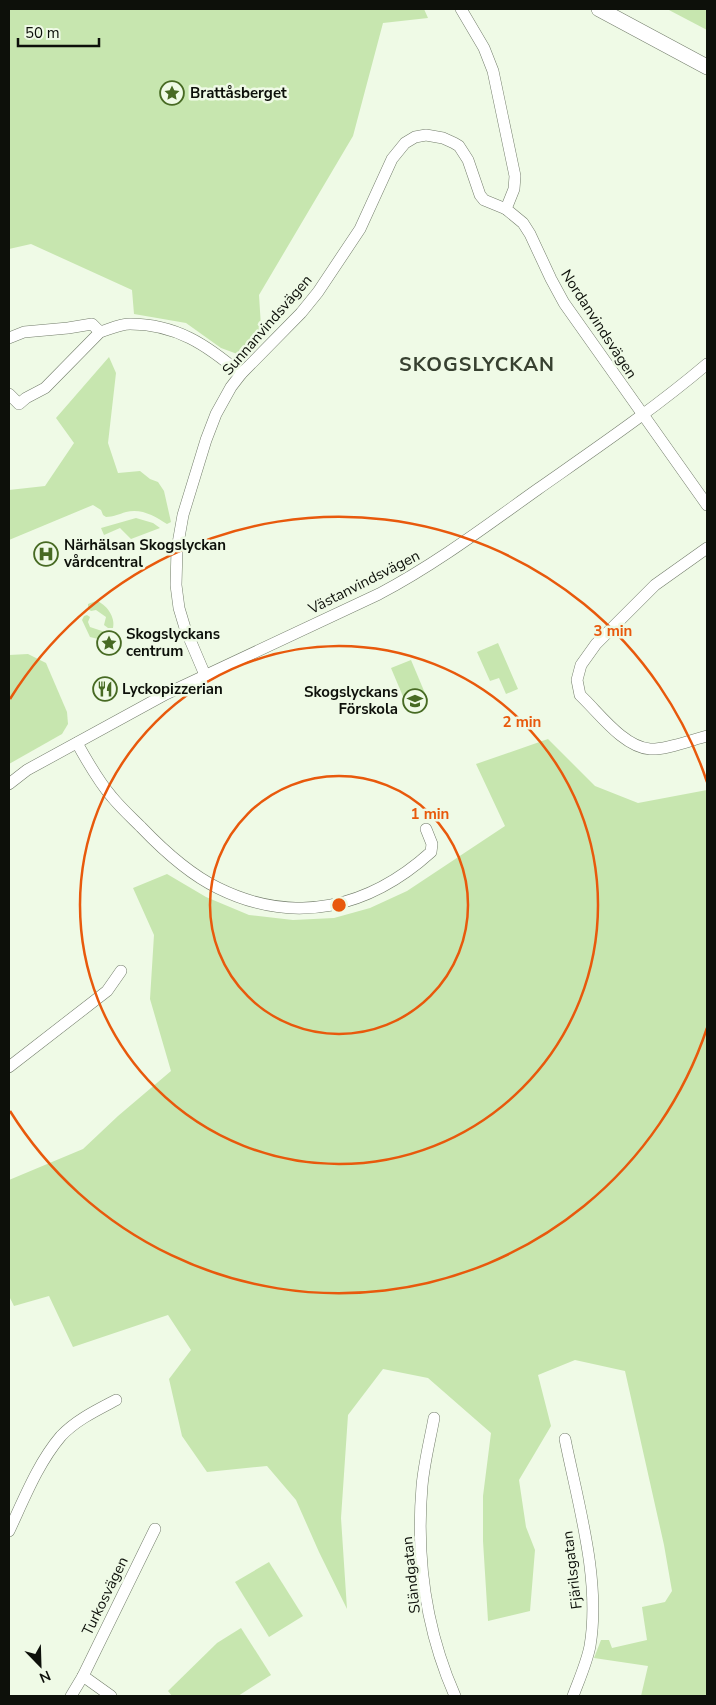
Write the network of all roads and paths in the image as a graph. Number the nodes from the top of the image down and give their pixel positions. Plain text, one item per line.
1 (461, 9) edge
2 (599, 9) edge
3 (707, 67) edge
4 (506, 209) junction
5 (100, 332) junction
6 (9, 338) edge
7 (707, 364) edge
8 (241, 374) junction
9 (9, 394) edge
10 (642, 415) junction
11 (707, 505) edge
12 (707, 548) edge
13 (205, 675) junction
14 (707, 736) edge
15 (77, 743) junction
16 (9, 784) edge
17 (426, 829) dead end
18 (121, 971) dead end
19 (9, 1068) edge
20 (116, 1400) dead end
21 (434, 1418) dead end
22 (565, 1439) dead end
23 (155, 1529) dead end
24 (9, 1531) edge
25 (83, 1676) junction
26 (72, 1696) edge
27 (111, 1696) edge
28 (454, 1696) edge
29 (573, 1696) edge

1 - 4 street
2 - 3 main road
4 - 8 street, Sunnanvindsvägen
4 - 10 street, Nordanvindsvägen
5 - 6 street
5 - 8 street
5 - 9 street
7 - 10 street, Västanvindsvägen
8 - 13 street, Sunnanvindsvägen
10 - 11 street, Nordanvindsvägen
10 - 13 street, Västanvindsvägen
12 - 14 street
13 - 15 street, Västanvindsvägen
15 - 16 street, Västanvindsvägen
15 - 17 street
18 - 19 street
20 - 24 street
21 - 28 street, Sländgatan
22 - 29 street, Fjärilsgatan
23 - 25 street, Turkosvägen
25 - 26 street, Turkosvägen
25 - 27 street

